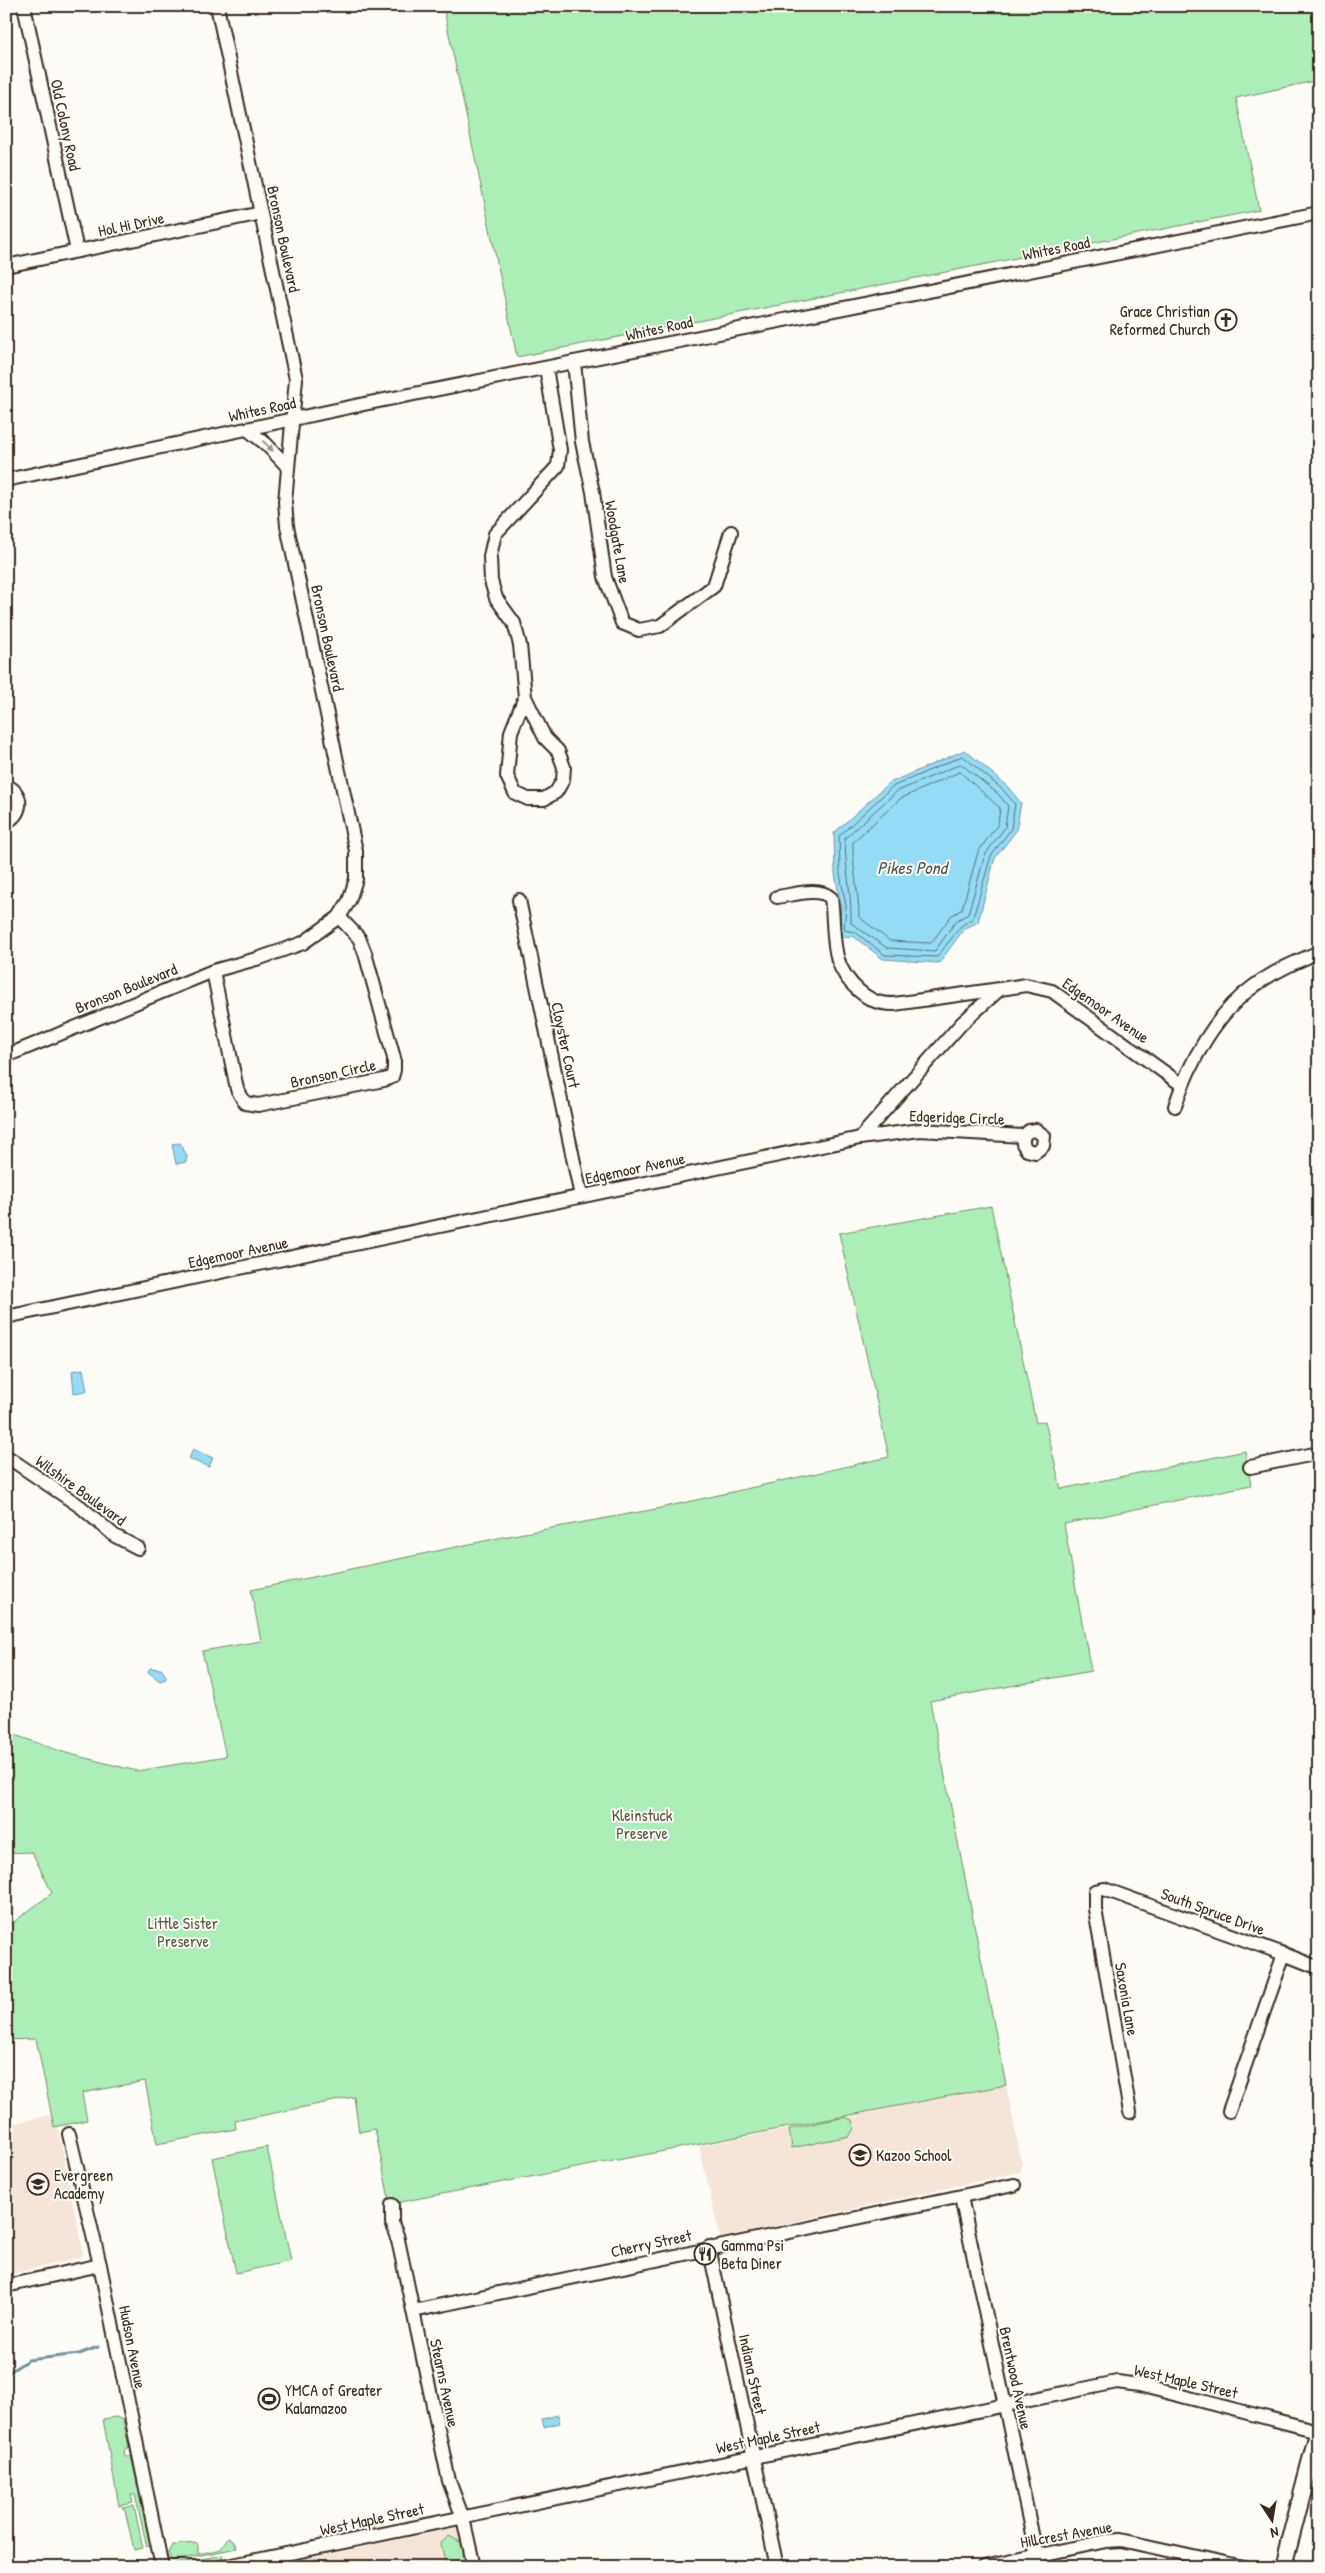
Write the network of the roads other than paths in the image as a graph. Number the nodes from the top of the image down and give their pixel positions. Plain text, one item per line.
1 (24, 6) edge
2 (217, 6) edge
3 (262, 213) junction
4 (1319, 213) edge
5 (77, 251) junction
6 (6, 266) edge
7 (574, 362) junction
8 (546, 368) junction
9 (291, 420) junction
10 (247, 429) junction
11 (287, 466) junction
12 (6, 480) edge
13 (731, 532) dead end
14 (525, 697) junction
15 (6, 788) edge
16 (6, 822) edge
17 (777, 897) dead end
18 (519, 900) dead end
19 (338, 917) junction
20 (1319, 952) edge
21 (212, 971) junction
22 (1000, 989) junction
23 (6, 1056) edge
24 (1182, 1085) junction
25 (1175, 1106) dead end
26 (1023, 1136) dead end
27 (860, 1138) junction
28 (581, 1196) junction
29 (6, 1317) edge
30 (1319, 1453) edge
31 (6, 1456) edge
32 (1250, 1468) dead end
33 (138, 1548) dead end
34 (1095, 1890) joint
35 (1284, 1954) junction
36 (1319, 1968) edge
37 (1229, 2111) dead end
38 (1130, 2112) dead end
39 (69, 2134) dead end
40 (1014, 2185) dead end
41 (961, 2197) junction
42 (392, 2205) dead end
43 (709, 2247) junction
44 (100, 2265) junction
45 (6, 2286) edge
46 (413, 2311) junction
47 (1005, 2405) junction
48 (1319, 2430) edge
49 (754, 2456) junction
50 (1314, 2474) edge
51 (463, 2518) junction
52 (1038, 2561) edge
53 (162, 2567) edge
54 (223, 2567) edge
55 (474, 2567) edge
56 (778, 2567) edge
57 (984, 2567) edge
58 (1243, 2567) edge
59 (1283, 2567) edge

1 - 5 street, Old Colony Road
2 - 3 street, Bronson Boulevard
3 - 5 street, Hol Hi Drive
3 - 9 street, Bronson Boulevard
4 - 7 street, Whites Road
5 - 6 street, Hol Hi Drive
7 - 8 street, Whites Road
7 - 13 street, Woodgate Lane
8 - 9 street, Whites Road
8 - 14 street
9 - 10 street, Whites Road
9 - 11 street, Bronson Boulevard
10 -> 11 street
10 - 12 street, Whites Road
11 - 19 street, Bronson Boulevard
14 - 14 street
15 - 16 street
17 - 22 street, Edgemoor Avenue
18 - 28 street, Cloyster Court
19 - 21 street, Bronson Boulevard
19 - 21 street, Bronson Circle
20 - 24 street
21 - 23 street, Bronson Boulevard
22 - 24 street, Edgemoor Avenue
22 - 27 street
24 - 25 street
26 - 27 street, Edgeridge Circle
27 - 28 street, Edgemoor Avenue
28 - 29 street, Edgemoor Avenue
30 - 32 street
31 - 33 street, Wilshire Boulevard
34 - 35 street, South Spruce Drive
34 - 38 street, Saxonia Lane
35 - 36 street, South Spruce Drive
35 - 37 street
39 - 44 street, Hudson Avenue
40 - 41 street, Cherry Street
41 - 43 street, Cherry Street
41 - 47 street, Brentwood Avenue
42 - 46 street, Stearns Avenue
43 - 46 street, Cherry Street
43 - 49 street, Indiana Street
44 - 45 street
44 - 53 street, Hudson Avenue
46 - 51 street, Stearns Avenue
47 - 48 street, West Maple Street
47 - 49 street, West Maple Street
47 - 52 street, Brentwood Avenue
48 - 50 main road
49 - 51 street, West Maple Street
49 - 56 street, Indiana Street
50 - 59 main road
51 - 54 street, West Maple Street
51 - 55 street, Stearns Avenue
52 - 57 street, Hillcrest Avenue
52 - 58 street, Hillcrest Avenue

